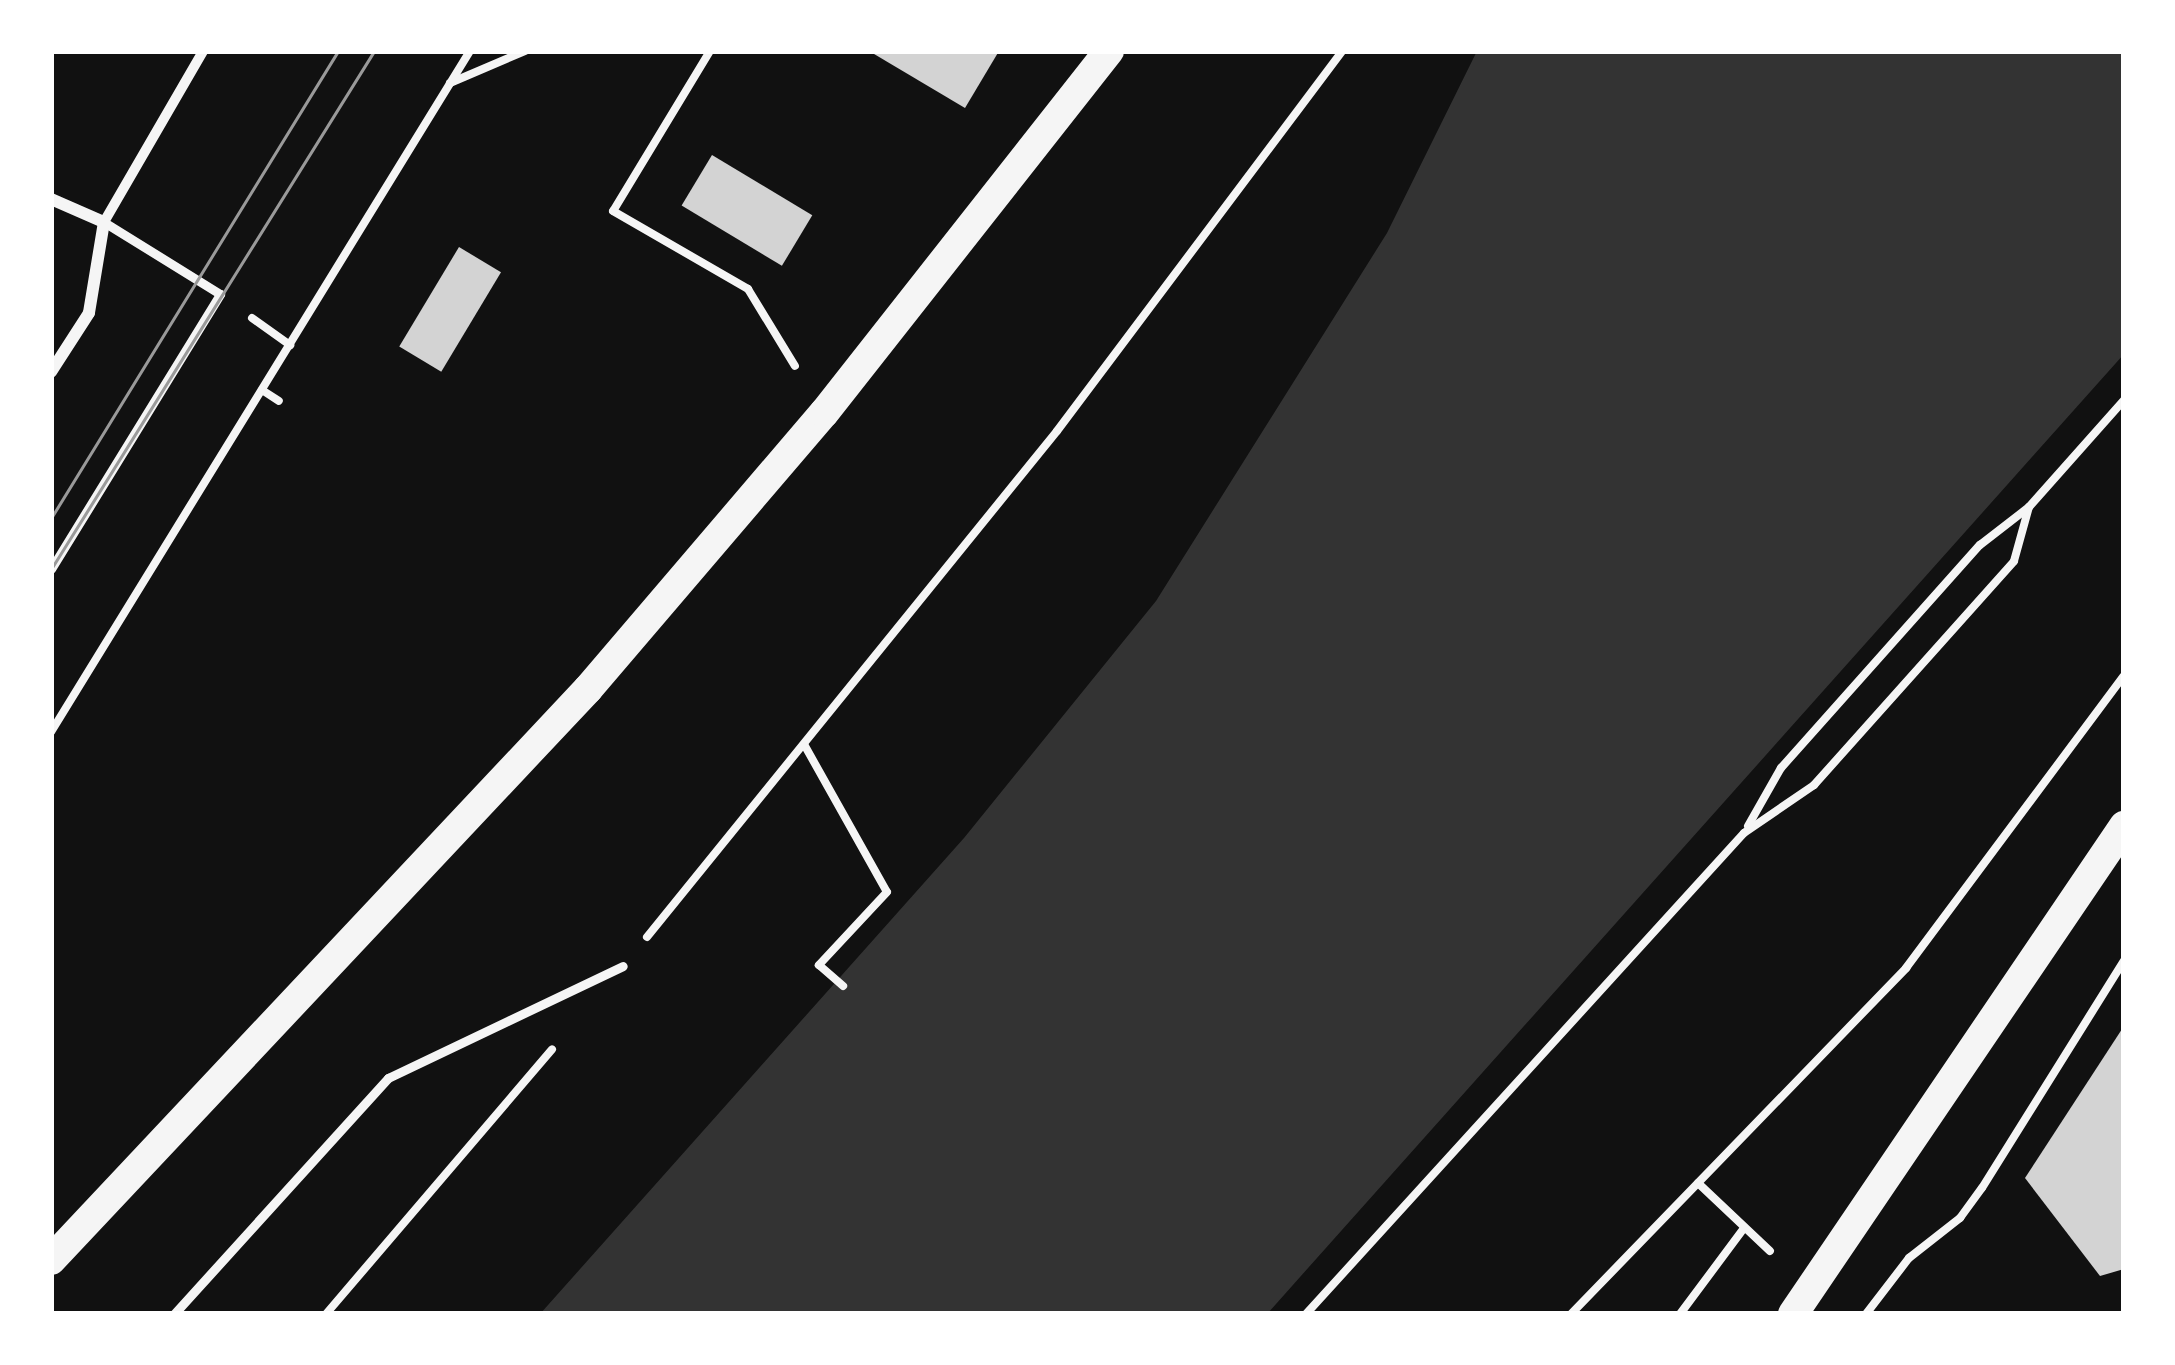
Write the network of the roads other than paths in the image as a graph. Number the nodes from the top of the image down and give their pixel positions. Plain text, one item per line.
1 (203, 51) edge
2 (1109, 51) edge
3 (51, 199) edge
4 (104, 222) junction
5 (51, 372) edge
6 (51, 569) edge
7 (2124, 826) edge
8 (623, 966) road end
9 (51, 1260) edge
10 (174, 1314) edge
11 (1792, 1314) edge

1 - 4 street
2 - 9 main road
3 - 4 street
4 - 5 street
4 - 6 lane
7 - 11 main road
8 - 10 lane

